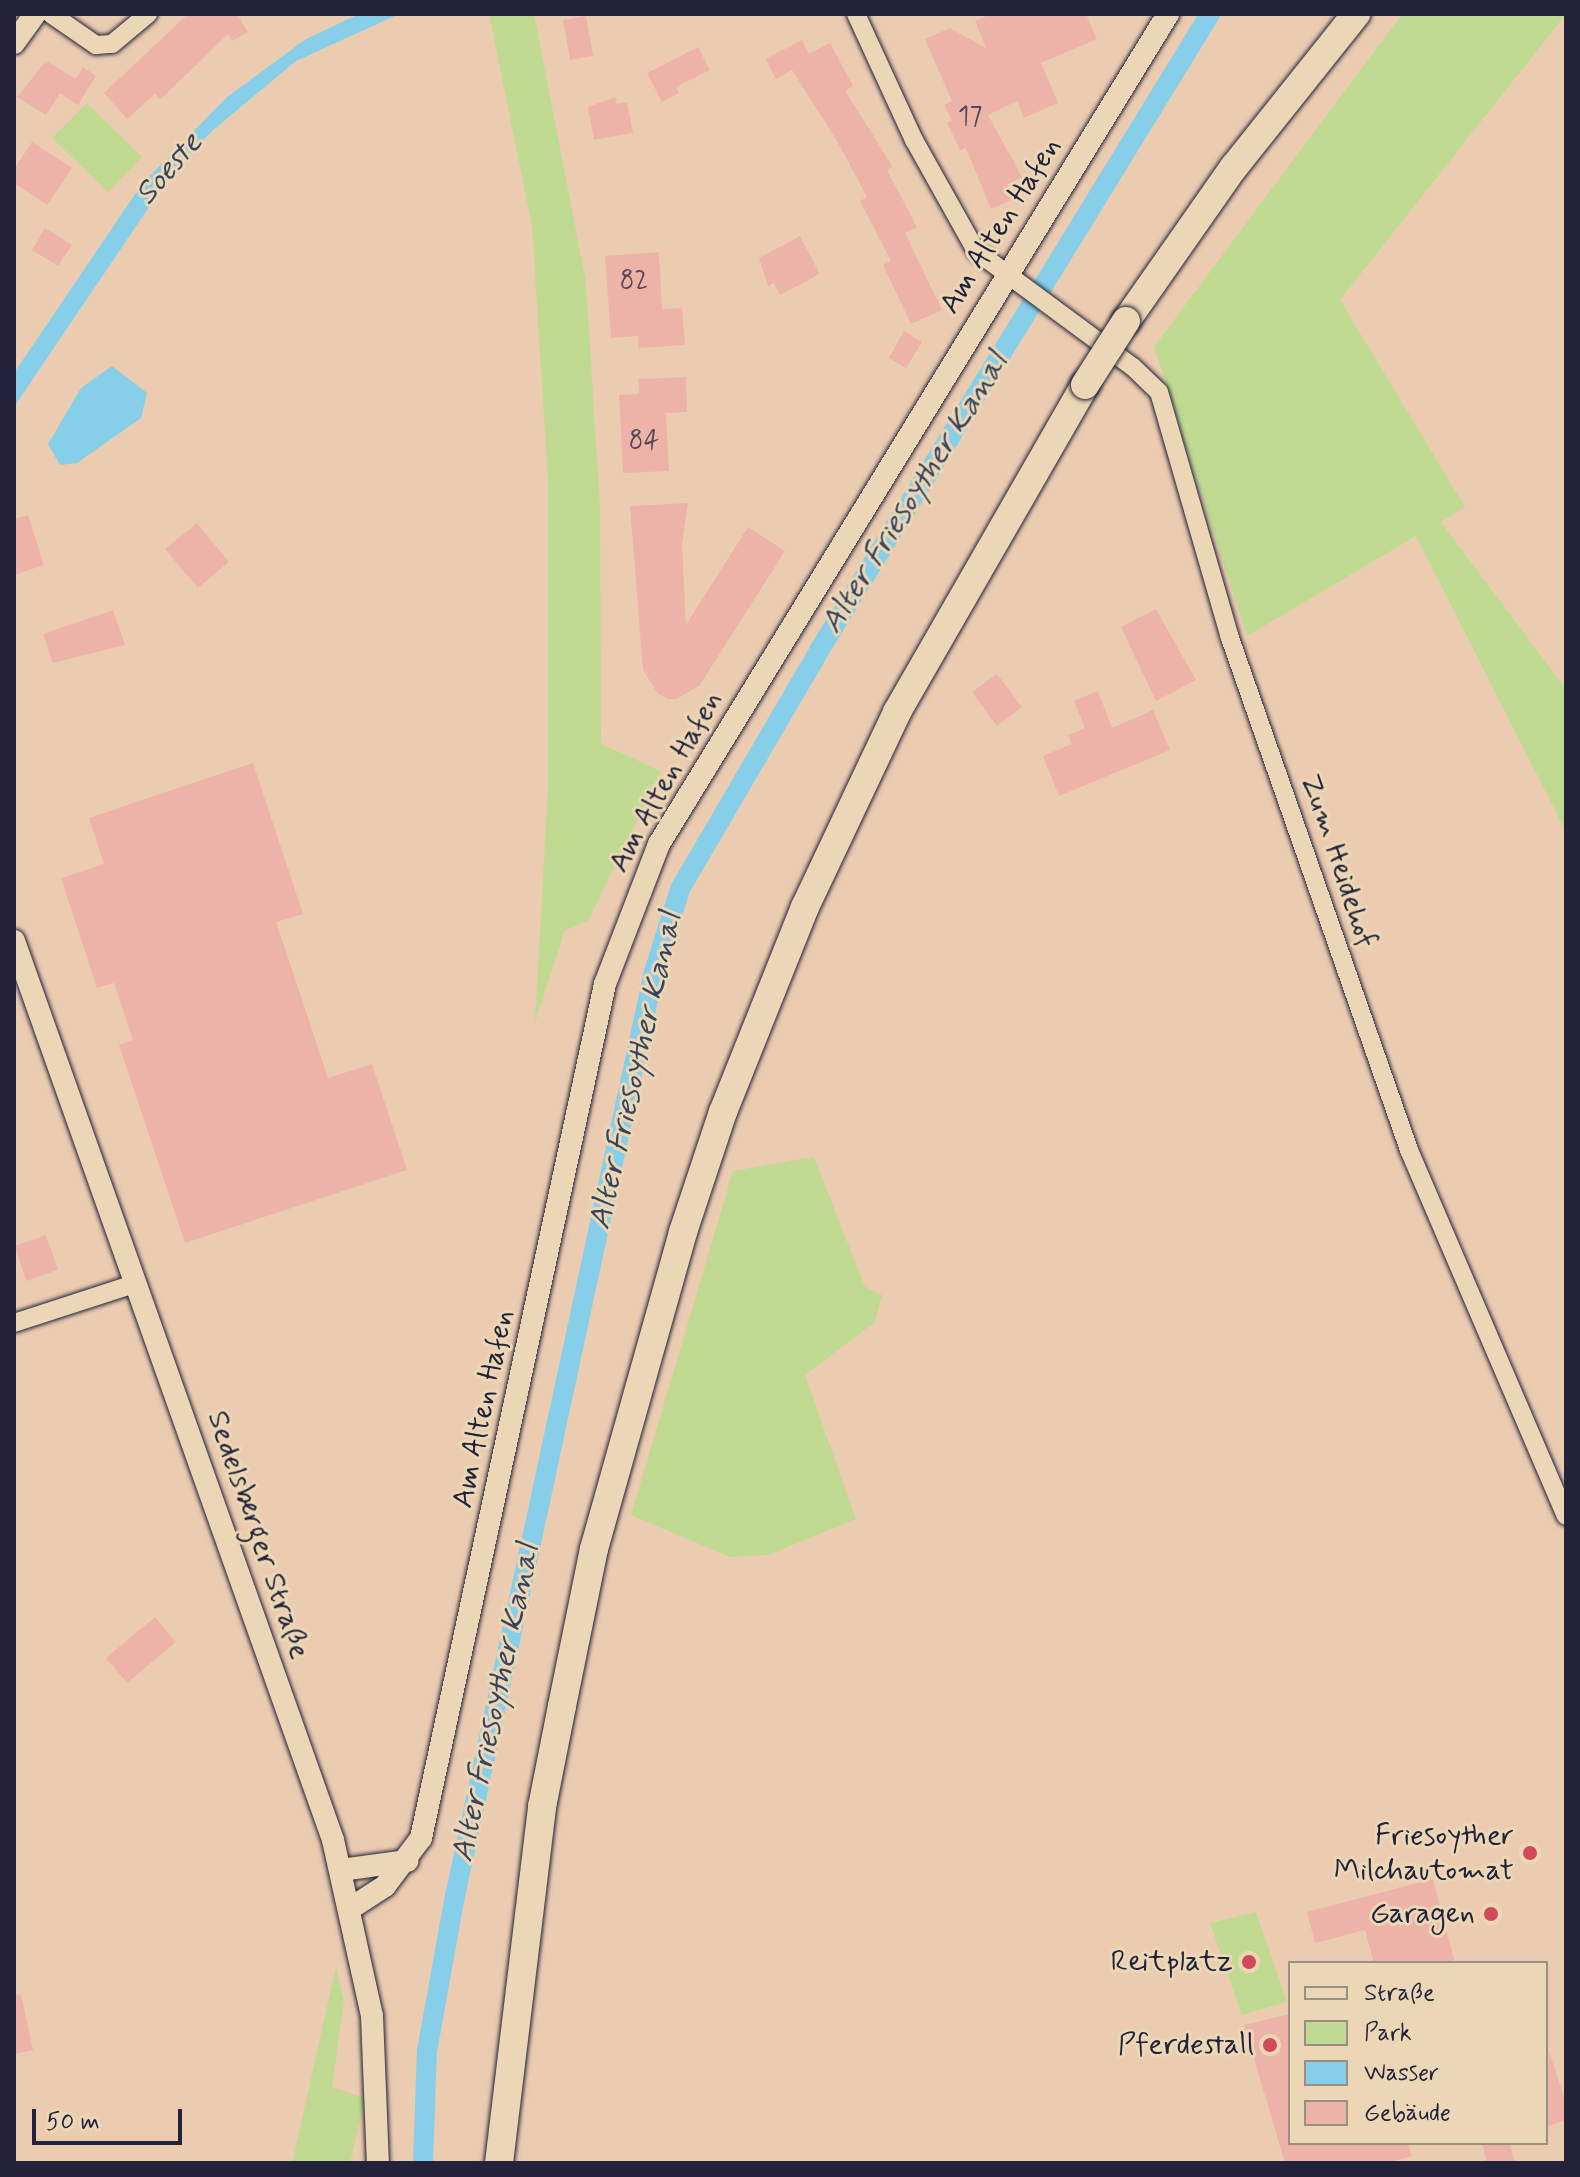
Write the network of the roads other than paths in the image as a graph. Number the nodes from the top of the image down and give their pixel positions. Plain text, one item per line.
1 (35, 14) edge
2 (51, 14) edge
3 (148, 14) edge
4 (856, 14) edge
5 (1168, 14) edge
6 (1356, 14) edge
7 (14, 43) edge
8 (1006, 275) junction
9 (14, 941) edge
10 (137, 1283) junction
11 (14, 1323) edge
12 (1566, 1516) edge
13 (407, 1861) junction
14 (341, 1870) junction
15 (351, 1908) junction
16 (378, 2163) edge
17 (499, 2163) edge

1 - 7 street
2 - 3 street
4 - 8 street, Zum Heidehof
5 - 8 street, Am Alten Hafen
6 - 17 highway, bridge
8 - 12 street, Zum Heidehof
8 - 13 street, Am Alten Hafen
9 - 10 street, Sedelsberger Straße
10 - 11 street
10 - 14 street, Sedelsberger Straße
13 - 14 street
13 - 15 street, Am Alten Hafen
14 - 15 street, Sedelsberger Straße
15 - 16 street, Sedelsberger Straße

